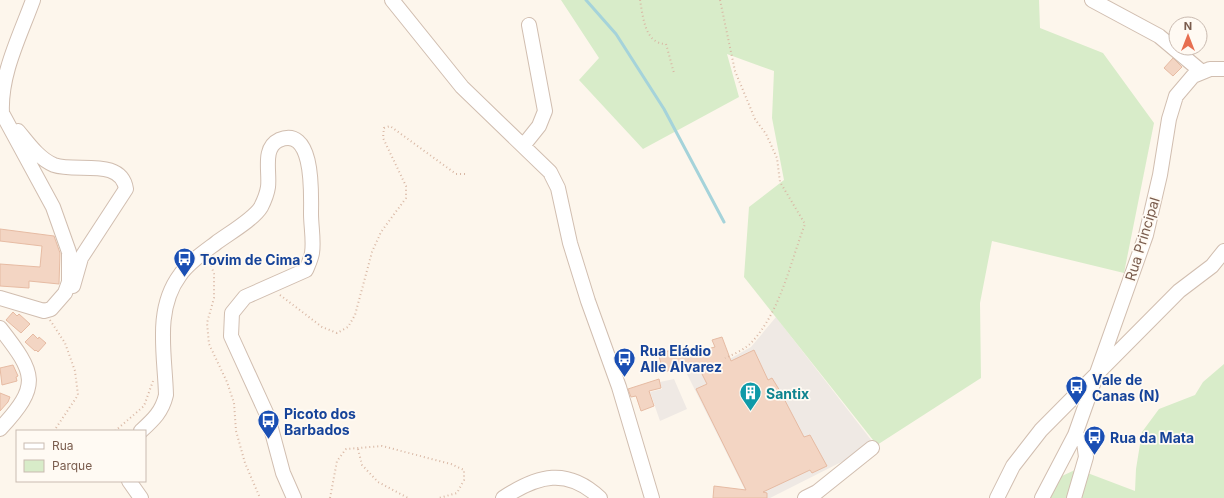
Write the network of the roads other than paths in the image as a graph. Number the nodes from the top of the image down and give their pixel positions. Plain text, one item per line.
1 (33, 0) edge
2 (392, 0) edge
3 (1092, 0) edge
4 (529, 25) dead end
5 (1224, 69) edge
6 (1202, 72) junction
7 (2, 113) junction
8 (523, 146) junction
9 (1224, 251) edge
10 (65, 293) junction
11 (0, 298) edge
12 (0, 328) edge
13 (1096, 376) junction
14 (0, 429) edge
15 (142, 430) edge
16 (1075, 435) junction
17 (872, 448) dead end
18 (131, 482) edge
19 (140, 498) edge
20 (294, 498) edge
21 (503, 498) edge
22 (600, 498) edge
23 (652, 498) edge
24 (805, 498) edge
25 (997, 498) edge
26 (1042, 498) edge
27 (1074, 498) edge

1 - 7 street
2 - 8 street
3 - 6 street
4 - 8 street
5 - 6 street, Rua Principal
6 - 13 street, Rua Principal
7 - 10 street
7 - 10 street
8 - 23 street
9 - 13 street
10 - 11 street
12 - 14 street
13 - 16 street, Rua Principal
13 - 25 street
15 - 20 street
16 - 26 street, Rua Principal
16 - 27 street
17 - 24 street
18 - 19 street
21 - 22 street

